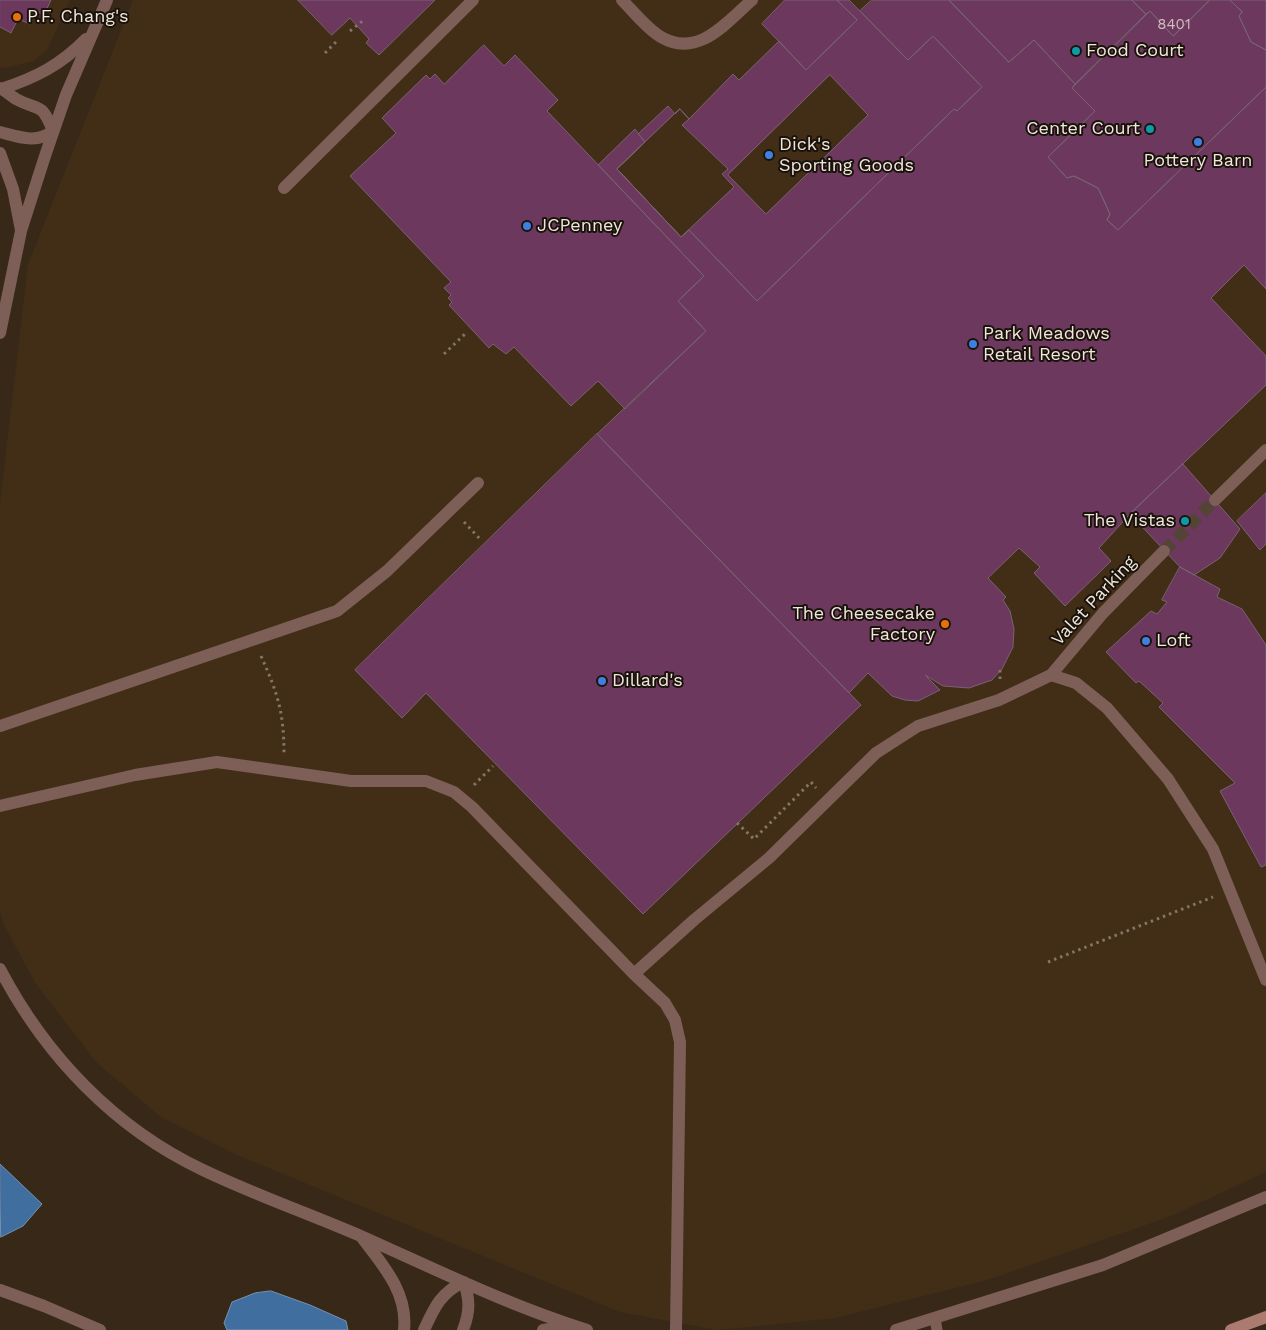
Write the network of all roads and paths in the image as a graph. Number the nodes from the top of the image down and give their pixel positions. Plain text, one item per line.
1 (107, 0) edge
2 (473, 0) edge
3 (622, 0) edge
4 (752, 0) edge
5 (365, 19) dead end
6 (350, 31) dead end
7 (91, 34) junction
8 (338, 40) dead end
9 (325, 52) dead end
10 (1, 89) edge
11 (53, 131) junction
12 (0, 132) edge
13 (0, 153) edge
14 (284, 188) dead end
15 (21, 231) junction
16 (466, 333) dead end
17 (0, 334) edge
18 (444, 354) dead end
19 (1266, 450) edge
20 (478, 483) dead end
21 (1215, 500) tunnel mouth
22 (452, 508) junction
23 (481, 540) dead end
24 (1164, 551) tunnel mouth
25 (264, 663) dead end
26 (1051, 675) junction
27 (0, 726) edge
28 (493, 766) dead end
29 (284, 771) junction
30 (461, 797) junction
31 (828, 802) junction
32 (0, 806) edge
33 (737, 824) dead end
34 (1230, 890) junction
35 (1048, 962) dead end
36 (0, 969) edge
37 (634, 974) junction
38 (1266, 980) edge
39 (1266, 1197) edge
40 (362, 1237) junction
41 (464, 1282) junction
42 (0, 1290) edge
43 (1266, 1317) edge
44 (936, 1324) edge
45 (573, 1326) junction
46 (100, 1330) edge
47 (404, 1330) edge
48 (424, 1330) edge
49 (463, 1330) edge
50 (543, 1330) edge
51 (587, 1330) edge
52 (676, 1330) edge
53 (896, 1330) edge
54 (1231, 1330) edge

1 - 7 street
2 - 14 street
3 - 4 street
5 - 6 path
7 - 10 street
7 - 11 street
8 - 9 path
10 - 11 street
11 - 12 street
11 - 15 street
13 - 15 street
15 - 17 street
16 - 18 path
19 - 21 street
20 - 22 street
22 - 23 path
22 - 27 street
24 - 26 street, Valet Parking
25 - 29 path
26 - 31 street
26 - 34 street
28 - 30 path
29 - 30 street
29 - 32 street
30 - 37 street
31 - 33 path
31 - 37 street
34 - 35 path
34 - 38 street
36 - 40 street
37 - 52 street
39 - 44 street
40 - 41 street
40 - 47 street
41 - 45 street
41 - 48 street
41 - 49 street
42 - 46 street
43 - 54 main road
44 - 53 street
45 - 50 street
45 - 51 street

